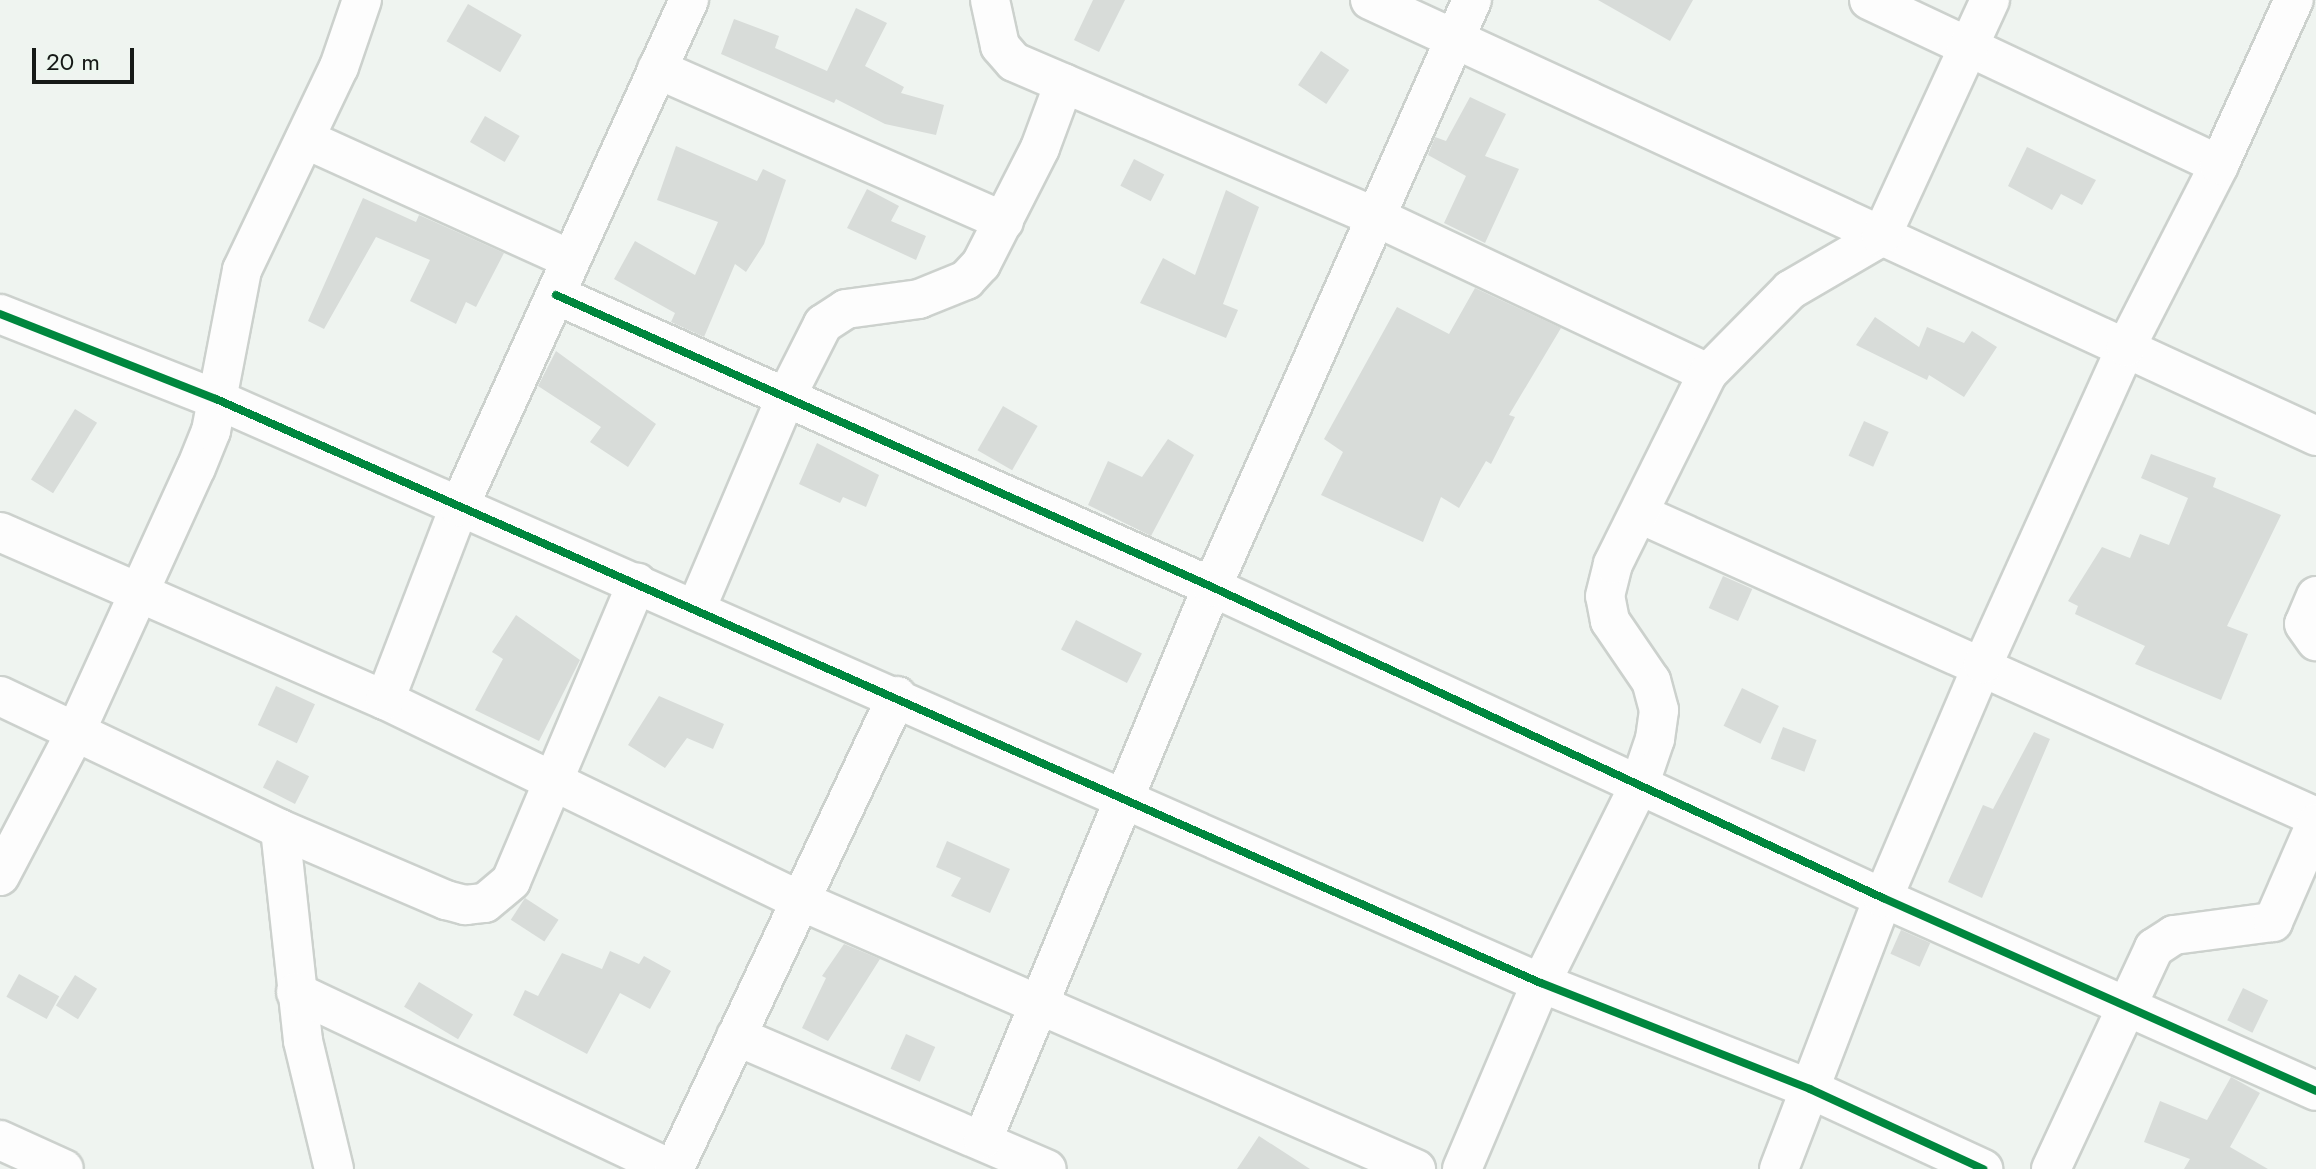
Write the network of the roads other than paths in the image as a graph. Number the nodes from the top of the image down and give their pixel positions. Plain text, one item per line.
1 (362, 0) edge
2 (689, 0) edge
3 (990, 0) edge
4 (1370, 0) edge
5 (1472, 0) edge
6 (1869, 0) edge
7 (1990, 0) edge
8 (2294, 0) edge
9 (1457, 40) junction
10 (1971, 47) junction
11 (657, 69) junction
12 (1064, 83) junction
13 (305, 139) junction
14 (2219, 165) junction
15 (1376, 217) junction
16 (1004, 221) junction
17 (1881, 237) junction
18 (570, 259) junction
19 (556, 295) junction
20 (0, 314) edge
21 (2126, 347) junction
22 (1708, 373) junction
23 (786, 397) junction
24 (216, 399) junction
25 (2316, 436) edge
26 (459, 507) junction
27 (1640, 514) junction
28 (0, 532) edge
29 (637, 583) junction
30 (1212, 587) junction
31 (139, 592) junction
32 (2316, 596) edge
33 (696, 609) junction
34 (2316, 641) edge
35 (1983, 664) junction
36 (0, 696) edge
37 (897, 696) junction
38 (385, 700) junction
39 (75, 733) junction
40 (553, 780) junction
41 (1639, 786) junction
42 (1124, 800) junction
43 (2316, 817) edge
44 (2316, 823) edge
45 (280, 829) junction
46 (0, 876) edge
47 (1883, 898) junction
48 (801, 901) junction
49 (1541, 983) junction
50 (296, 992) junction
51 (1039, 1001) junction
52 (2125, 1005) junction
53 (736, 1036) junction
54 (1810, 1089) junction
55 (2316, 1091) edge
56 (983, 1139) junction
57 (0, 1140) edge
58 (64, 1169) edge
59 (334, 1169) edge
60 (672, 1169) edge
61 (1047, 1169) edge
62 (1416, 1169) edge
63 (1462, 1169) edge
64 (1779, 1169) edge
65 (1983, 1169) edge
66 (2051, 1169) edge

1 - 13 street
2 - 11 street
3 - 12 street
4 - 9 street
5 - 9 street
6 - 10 street
7 - 10 street
8 - 14 street
9 - 15 street
9 - 17 street
10 - 14 street
10 - 17 street
11 - 16 street
11 - 18 street
12 - 15 street
12 - 16 street
13 - 18 street
13 - 24 street
14 - 21 street
15 - 22 street
15 - 30 street
16 - 23 street
17 - 21 street
17 - 22 street
18 - 19 street
19 - 23 street
19 - 26 street
20 - 24 street
21 - 25 street
21 - 35 street
22 - 27 street
23 - 30 street
23 - 33 street
24 - 26 street
24 - 31 street
26 - 29 street
26 - 38 street
27 - 35 street
27 - 41 street
28 - 31 street
29 - 33 street
29 - 40 street
30 - 41 street
30 - 42 street
31 - 38 street
31 - 39 street
32 - 34 street
33 - 37 street
35 - 43 street
35 - 47 street
36 - 39 street
37 - 42 street
37 - 48 street
38 - 40 street
39 - 45 street
39 - 46 street
40 - 45 street
40 - 48 street
41 - 47 street
41 - 49 street
42 - 49 street
42 - 51 street
44 - 52 street
45 - 50 street
47 - 52 street
47 - 54 street
48 - 51 street
48 - 53 street
49 - 54 street
49 - 63 street
50 - 59 street
50 - 60 street
51 - 56 street
51 - 62 street
52 - 55 street
52 - 66 street
53 - 56 street
53 - 60 street
54 - 64 street
54 - 65 street
56 - 61 street
57 - 58 street

